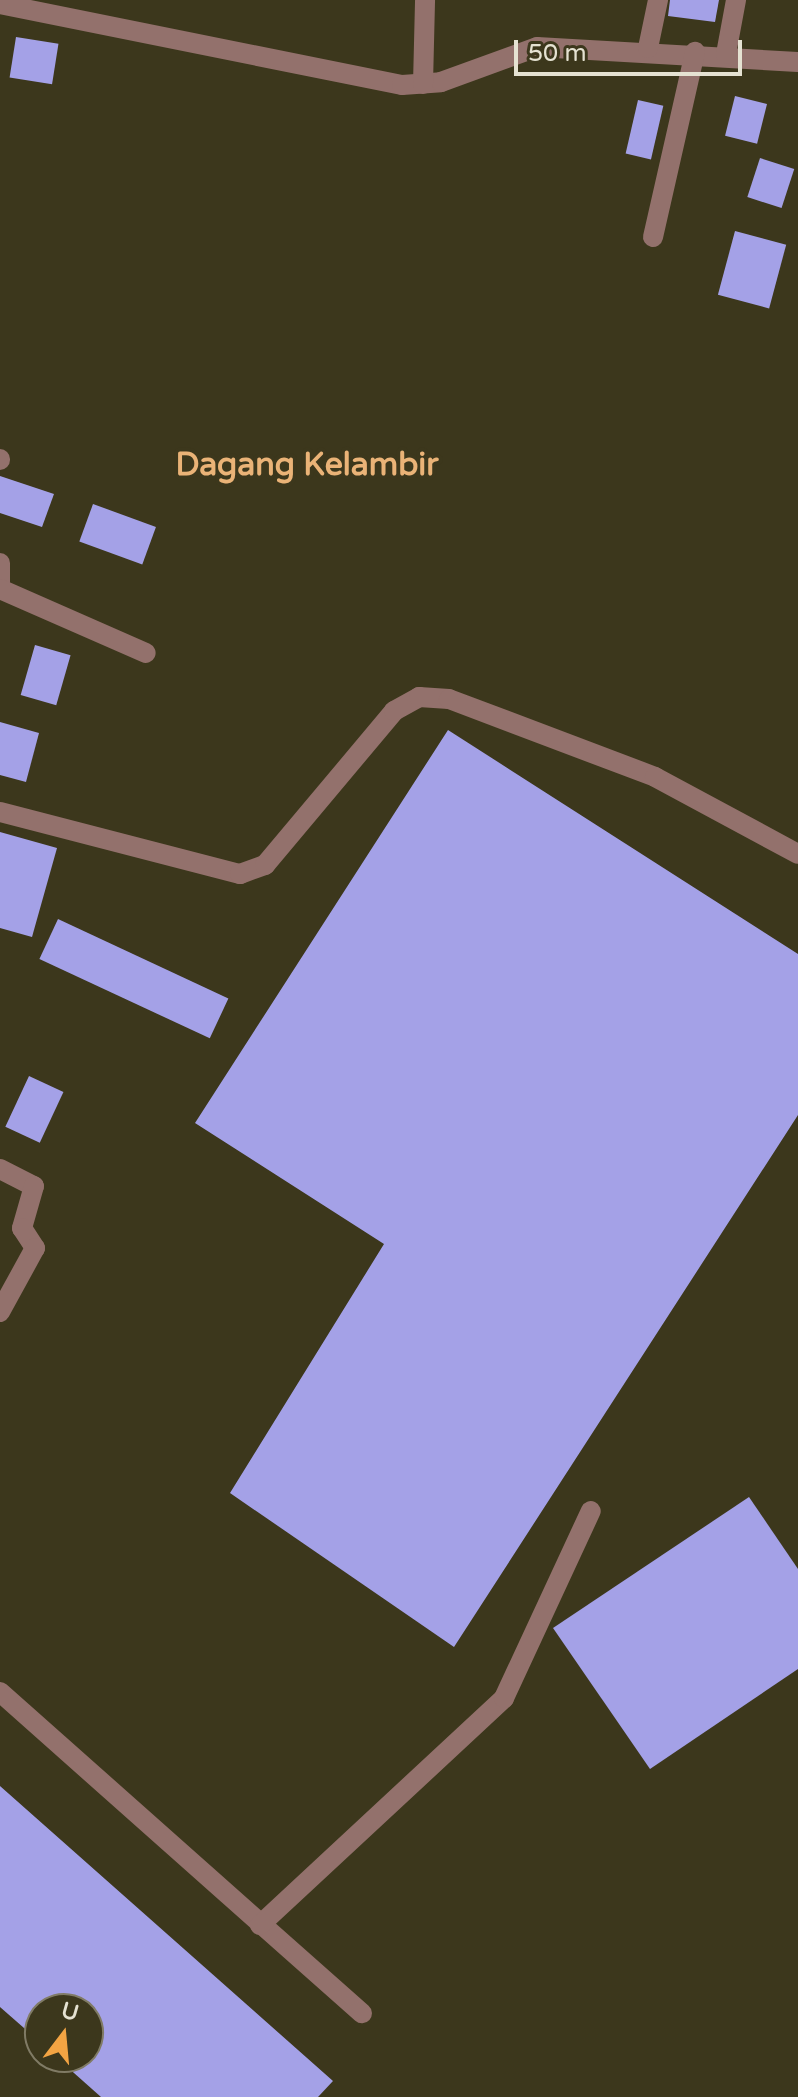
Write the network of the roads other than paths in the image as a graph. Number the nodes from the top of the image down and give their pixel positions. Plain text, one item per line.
1 (425, 0) edge
2 (658, 0) edge
3 (736, 0) edge
4 (0, 4) edge
5 (648, 48) junction
6 (695, 52) junction
7 (726, 54) junction
8 (798, 62) edge
9 (423, 84) junction
10 (653, 237) dead end
11 (0, 563) edge
12 (0, 588) edge
13 (146, 653) dead end
14 (0, 812) edge
15 (798, 854) edge
16 (0, 1169) edge
17 (0, 1312) edge
18 (591, 1511) dead end
19 (0, 1692) edge
20 (260, 1925) junction
21 (362, 2013) dead end

1 - 9 street
2 - 5 street
3 - 7 street
4 - 9 street
5 - 6 street
5 - 9 street
6 - 7 street
6 - 10 street
7 - 8 street
11 - 12 street
12 - 13 street
14 - 15 street
16 - 17 street
18 - 20 street
19 - 20 street
20 - 21 street

